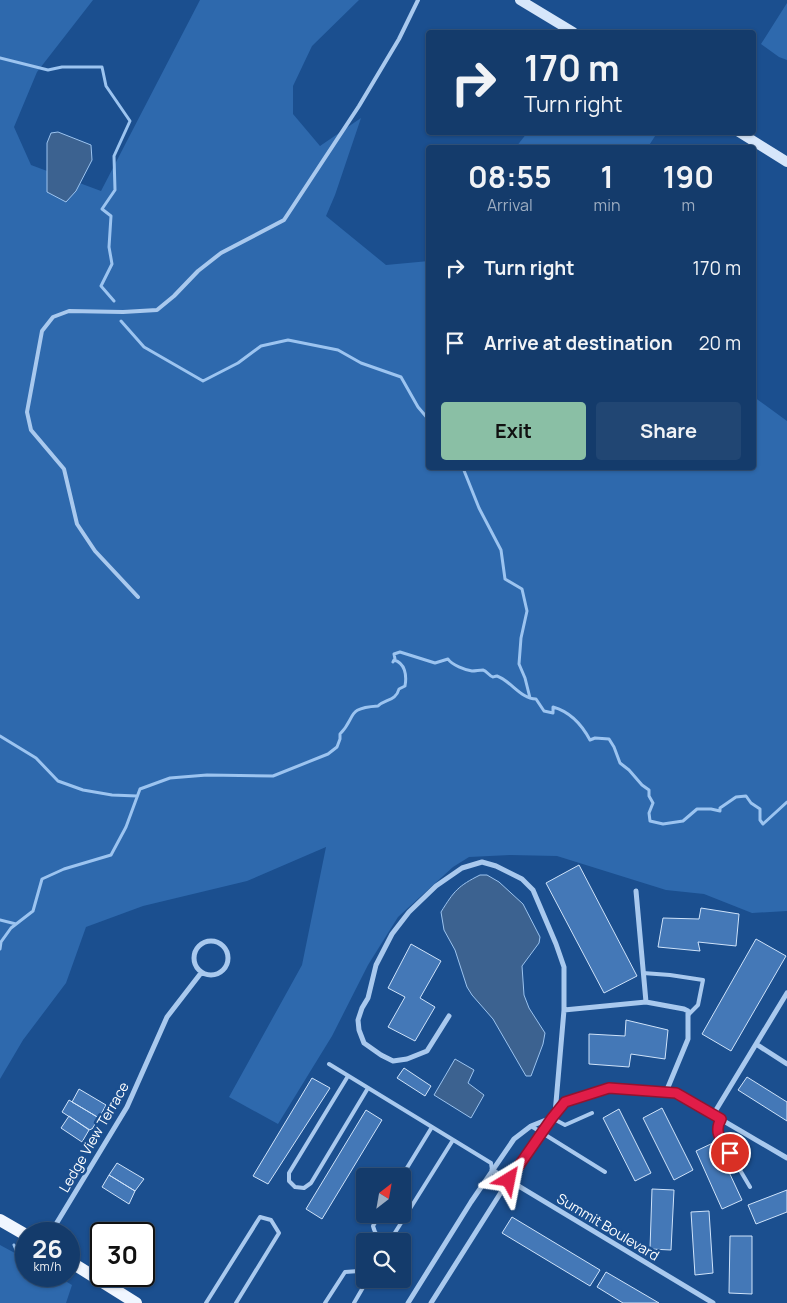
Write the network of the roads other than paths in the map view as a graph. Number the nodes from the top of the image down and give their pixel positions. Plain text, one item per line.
1 (418, 0) edge
2 (520, 0) edge
3 (570, 30) edge
4 (744, 135) edge
5 (787, 162) edge
6 (138, 597) dead end
7 (636, 891) dead end
8 (202, 973) junction
9 (643, 973) junction
10 (787, 993) edge
11 (646, 1002) junction
12 (564, 1010) junction
13 (688, 1014) junction
14 (449, 1016) dead end
15 (756, 1044) junction
16 (329, 1064) dead end
17 (787, 1064) edge
18 (348, 1076) junction
19 (368, 1088) junction
20 (666, 1092) junction
21 (592, 1113) dead end
22 (713, 1115) junction
23 (553, 1116) junction
24 (721, 1119) junction
25 (531, 1126) junction
26 (432, 1127) junction
27 (541, 1132) junction
28 (453, 1140) junction
29 (787, 1158) edge
30 (407, 1168) edge
31 (492, 1170) junction
32 (605, 1172) dead end
33 (509, 1180) junction
34 (750, 1187) dead end
35 (411, 1207) edge
36 (0, 1220) edge
37 (57, 1222) edge
38 (376, 1223) edge
39 (401, 1223) edge
40 (15, 1229) edge
41 (80, 1268) edge
42 (136, 1303) edge
43 (206, 1303) edge
44 (236, 1303) edge
45 (325, 1303) edge
46 (354, 1303) edge
47 (408, 1303) edge
48 (431, 1303) edge
49 (713, 1303) edge

1 - 6 lane
2 - 3 street
4 - 5 street
7 - 9 street
8 - 8 street
8 - 37 street, Ledge View Terrace
9 - 11 street
9 - 13 lane
10 - 15 street
11 - 12 street
11 - 13 street
12 - 14 street
12 - 23 street
13 - 20 street
15 - 17 street
15 - 22 street
16 - 18 lane
18 - 19 lane
18 - 19 lane
19 - 26 lane
20 - 22 street
20 - 23 street
21 - 23 lane
22 - 24 street
23 - 25 street
23 - 27 street
24 - 29 street
24 - 34 lane
25 - 27 lane
25 - 31 street
26 - 28 lane
26 - 30 lane
27 - 32 lane
27 - 33 street
28 - 31 lane
28 - 35 lane
31 - 33 street, Summit Boulevard
31 - 47 street
33 - 48 street
33 - 49 street, Summit Boulevard
36 - 40 main road
38 - 39 lane
41 - 42 main road
43 - 44 lane
45 - 46 lane

